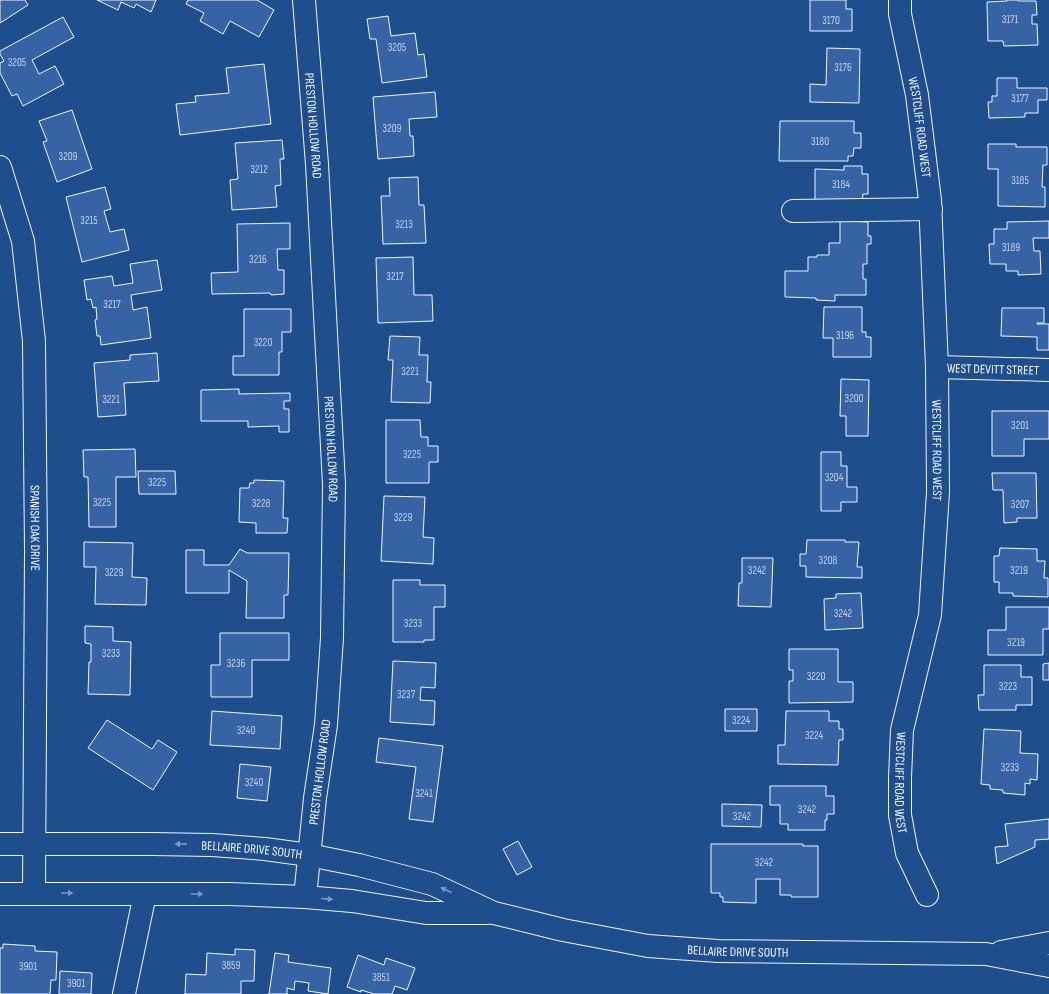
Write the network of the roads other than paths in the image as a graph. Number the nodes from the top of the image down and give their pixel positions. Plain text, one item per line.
1 (304, 0) edge
2 (900, 0) edge
3 (0, 167) edge
4 (931, 209) junction
5 (793, 211) dead end
6 (937, 367) junction
7 (1049, 370) edge
8 (0, 844) edge
9 (35, 844) junction
10 (308, 855) junction
11 (34, 893) junction
12 (0, 894) edge
13 (145, 894) junction
14 (927, 895) dead end
15 (304, 897) junction
16 (494, 913) junction
17 (1049, 943) edge
18 (986, 954) junction
19 (1016, 960) junction
20 (1049, 966) edge
21 (1049, 977) edge
22 (124, 994) edge

1 - 10 street, PRESTON HOLLOW ROAD
2 - 4 street, WESTCLIFF ROAD WEST
3 - 9 street, SPANISH OAK DRIVE
4 - 5 street
4 - 6 street, WESTCLIFF ROAD WEST
6 - 7 street, WEST DEVITT STREET
6 - 14 street, WESTCLIFF ROAD WEST
8 - 9 street, BELLAIRE DRIVE SOUTH
10 -> 9 street, BELLAIRE DRIVE SOUTH
9 - 11 street, SPANISH OAK DRIVE
10 - 15 street, PRESTON HOLLOW ROAD
16 -> 10 street, BELLAIRE DRIVE SOUTH
11 - 12 street, BELLAIRE DRIVE SOUTH
11 -> 13 street, BELLAIRE DRIVE SOUTH
13 -> 15 street, BELLAIRE DRIVE SOUTH
13 - 22 street
15 -> 16 street, BELLAIRE DRIVE SOUTH
16 - 18 street, BELLAIRE DRIVE SOUTH
17 - 18 street, BELLAIRE DRIVE SOUTH
18 - 19 street, BELLAIRE DRIVE SOUTH
19 - 20 street, BELLAIRE DRIVE SOUTH
19 - 21 street, BELLAIRE DRIVE SOUTH

